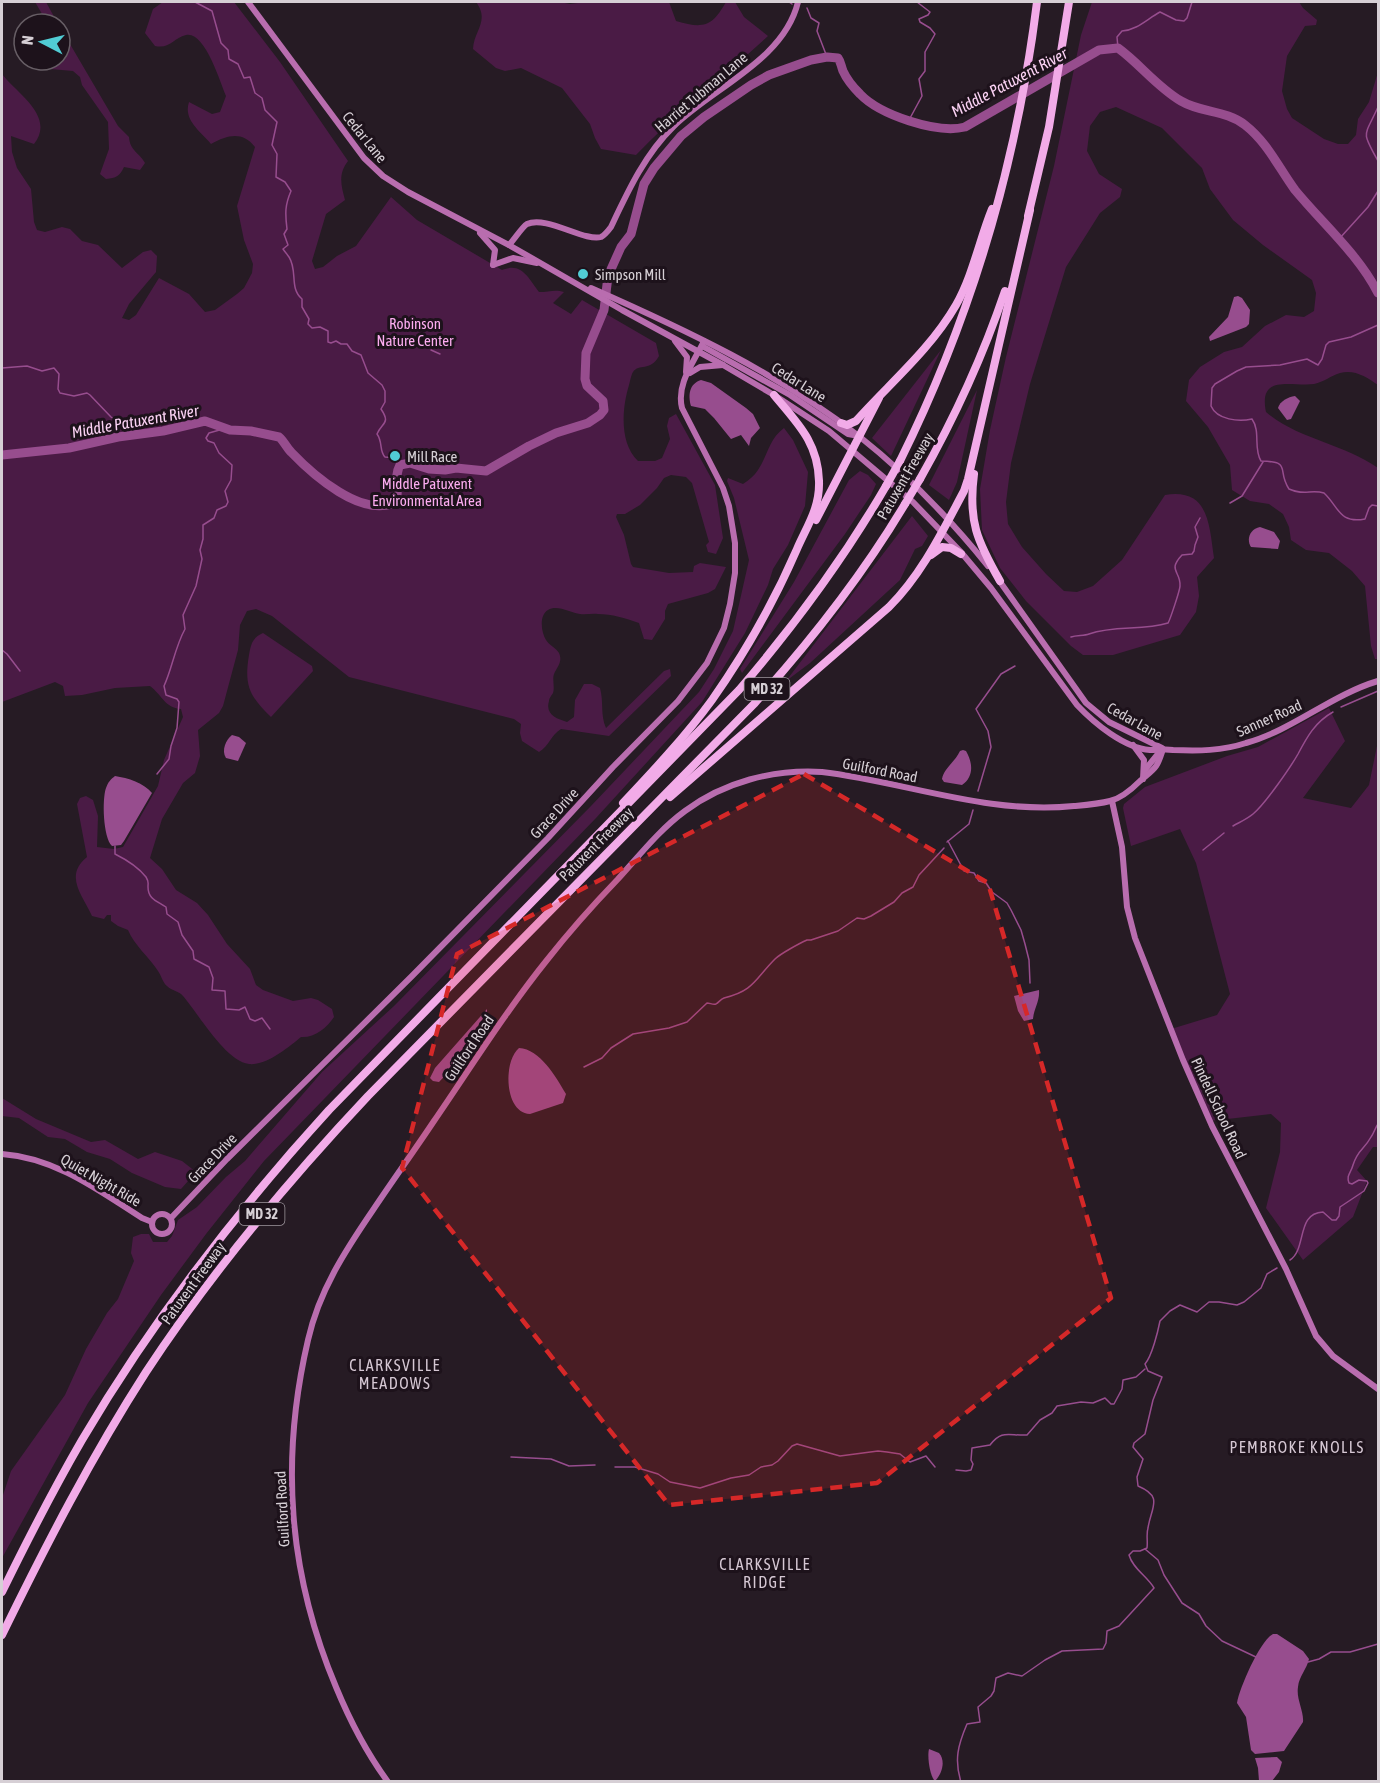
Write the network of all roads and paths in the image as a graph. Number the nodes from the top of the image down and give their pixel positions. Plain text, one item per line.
1 (248, 2) edge
2 (798, 2) edge
3 (1037, 2) edge
4 (1069, 2) edge
5 (1005, 175) junction
6 (1030, 210) junction
7 (477, 229) junction
8 (509, 245) junction
9 (543, 264) junction
10 (566, 277) junction
11 (673, 338) junction
12 (702, 346) junction
13 (723, 365) junction
14 (685, 378) junction
15 (881, 393) junction
16 (774, 395) junction
17 (981, 420) junction
18 (841, 423) junction
19 (859, 436) junction
20 (852, 450) junction
21 (949, 519) junction
22 (942, 531) junction
23 (961, 554) junction
24 (926, 559) junction
25 (791, 564) junction
26 (1000, 581) junction
27 (1378, 681) edge
28 (1133, 744) junction
29 (1162, 749) junction
30 (1144, 771) junction
31 (1143, 779) junction
32 (1112, 801) junction
33 (605, 855) junction
34 (519, 915) junction
35 (2, 1154) edge
36 (171, 1218) junction
37 (152, 1222) junction
38 (1378, 1389) edge
39 (2, 1593) edge
40 (2, 1635) edge
41 (388, 1782) edge

1 - 7 main road, Cedar Lane
2 - 8 main road, Harriet Tubman Lane
3 - 5 highway, Patuxent Freeway / MD 32
4 - 6 highway, Patuxent Freeway / MD 32
5 - 15 highway
5 - 34 highway, Patuxent Freeway / MD 32, bridge
6 - 17 highway
6 - 33 highway, Patuxent Freeway / MD 32, bridge
7 - 8 main road, Cedar Lane
7 - 9 main road
8 - 9 main road, Cedar Lane
9 - 10 main road, Cedar Lane
10 - 11 main road, Cedar Lane
10 - 12 main road, Cedar Lane
11 - 12 main road, Cedar Lane
11 - 14 main road
12 - 13 main road, Cedar Lane
12 - 14 main road, Grace Drive
12 - 18 main road, Cedar Lane
12 - 19 main road
13 - 14 main road
13 - 16 main road, Cedar Lane
14 - 36 main road, Grace Drive
15 - 18 highway
15 - 19 highway
16 - 20 main road, Cedar Lane
16 - 25 highway
17 - 21 highway
17 - 26 highway
18 - 19 main road, Cedar Lane
19 - 20 highway
19 - 21 main road, Cedar Lane
20 - 22 main road, Cedar Lane
20 - 25 highway
21 - 22 highway
21 - 26 main road, Cedar Lane
22 - 23 main road, Cedar Lane
22 - 24 highway
23 - 24 highway
23 - 28 main road, Cedar Lane
24 - 33 highway
25 - 34 highway
26 - 29 main road, Cedar Lane
27 - 29 main road, Sanner Road
28 - 29 main road, Cedar Lane
28 - 30 main road
29 - 30 main road
29 - 31 main road, Guilford Road
30 - 31 main road
31 - 32 main road, Guilford Road
32 - 38 main road, Pindell School Road
32 - 41 main road, Guilford Road
33 - 40 highway, Patuxent Freeway / MD 32
34 - 39 highway, Patuxent Freeway / MD 32
35 - 37 main road, Quiet Night Ride
36 - 37 main road
36 - 37 main road

